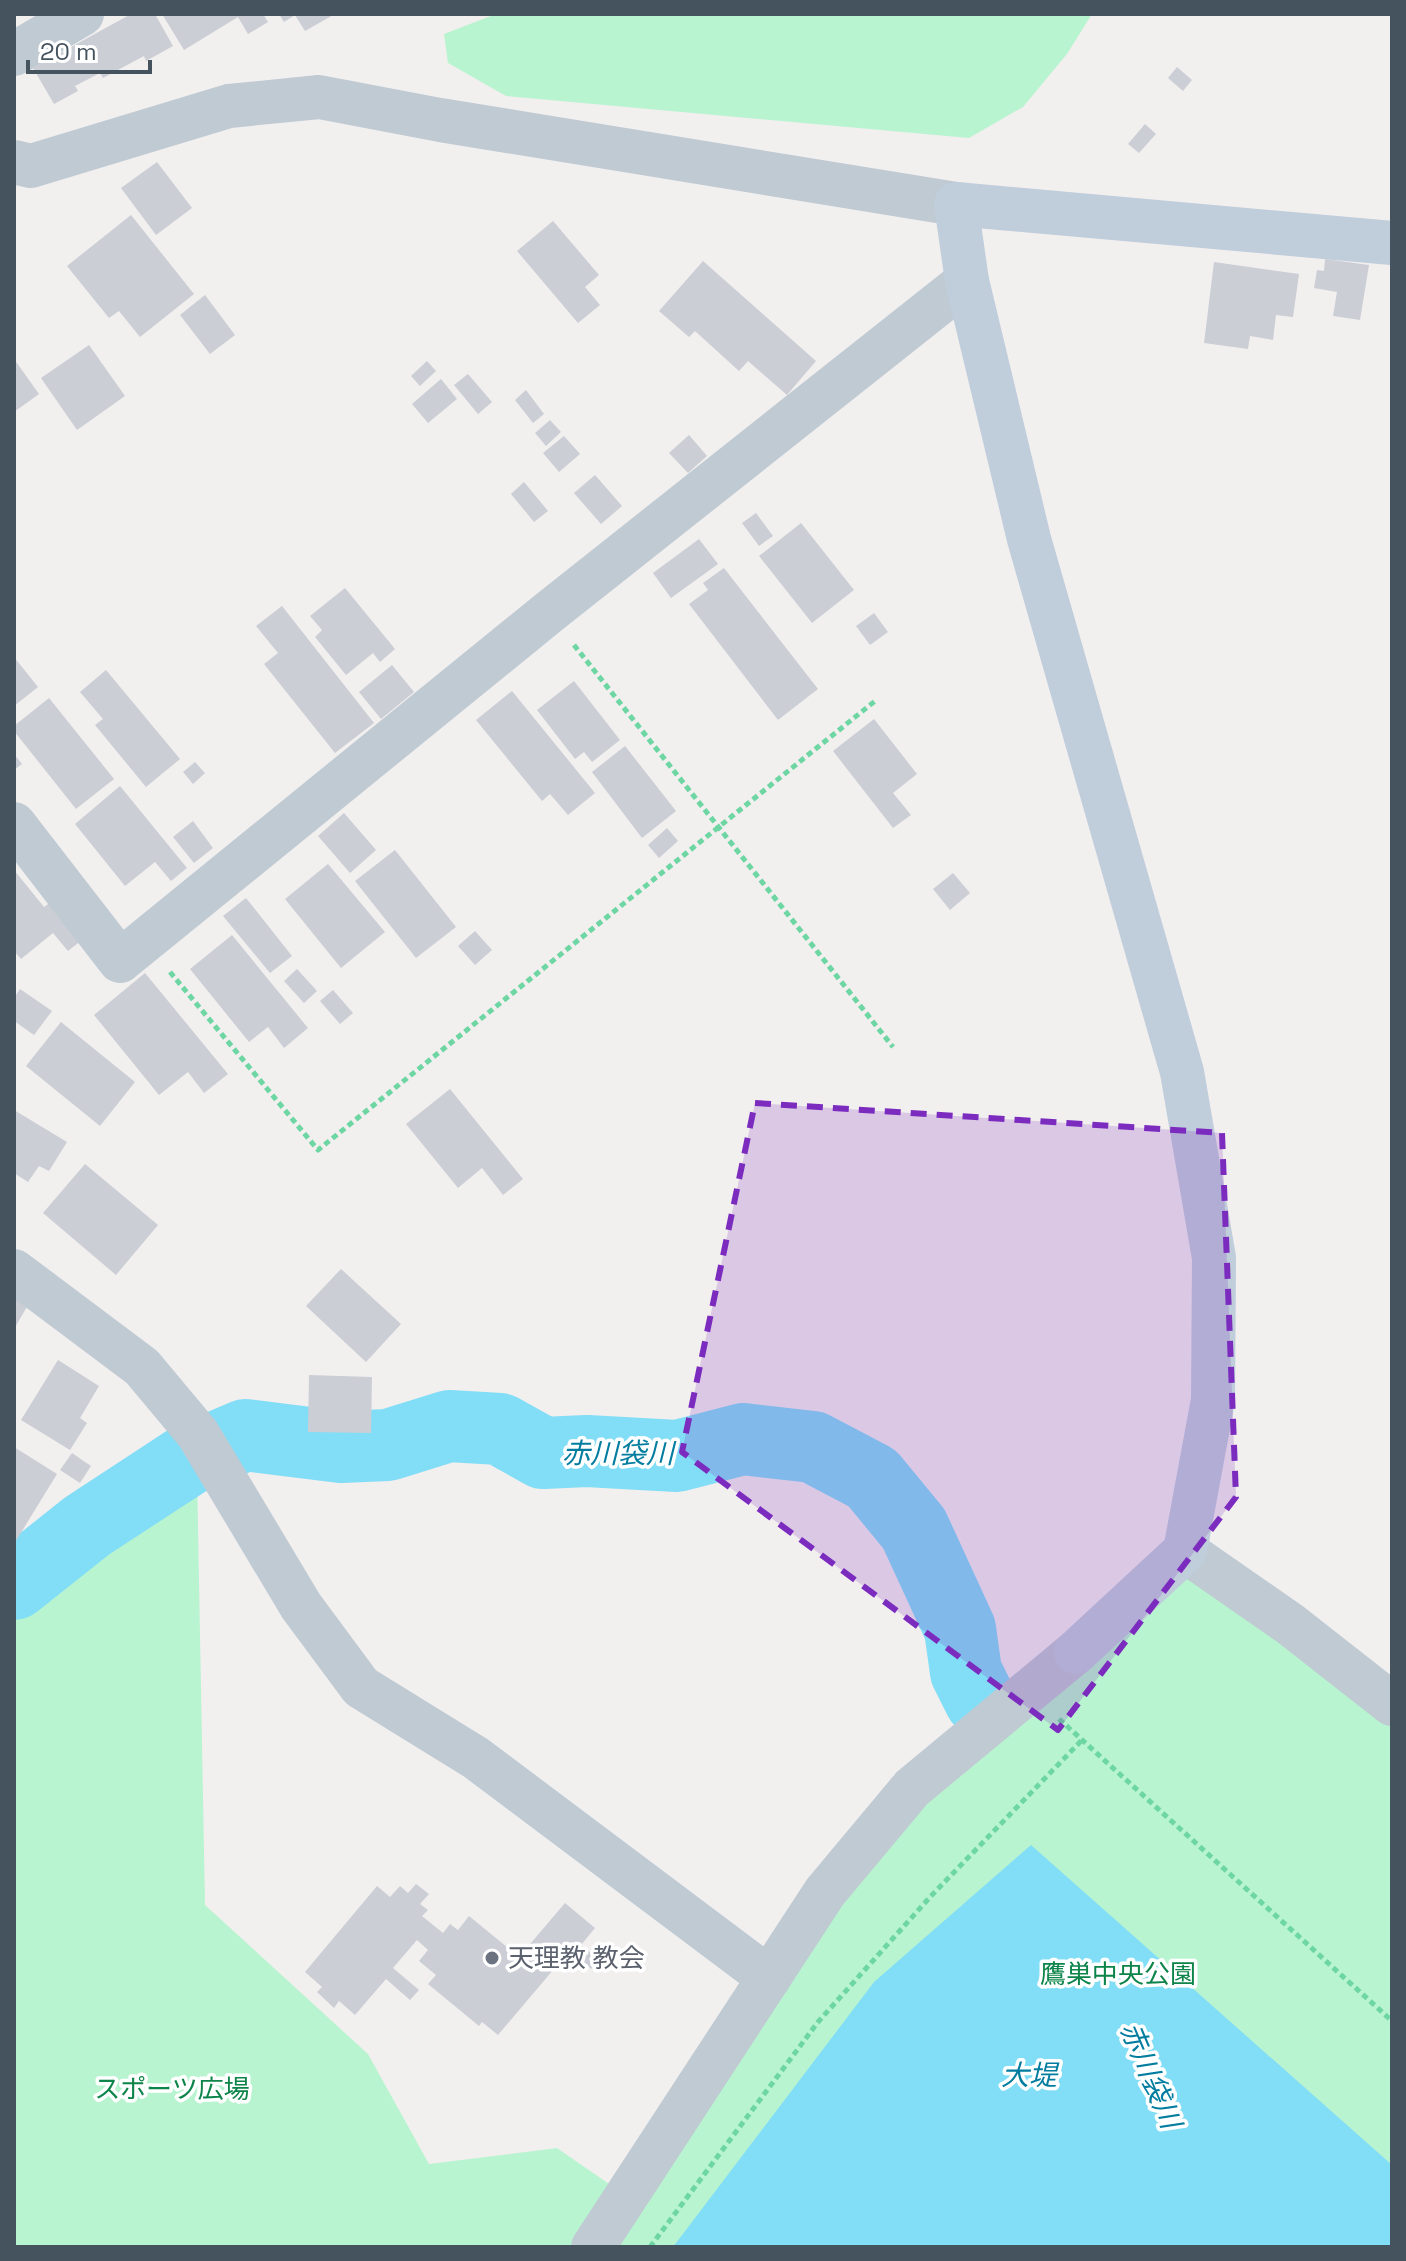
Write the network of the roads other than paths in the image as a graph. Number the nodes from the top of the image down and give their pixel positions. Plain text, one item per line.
1 (82, 14) edge
2 (14, 54) edge
3 (14, 162) edge
4 (956, 204) junction
5 (1392, 243) edge
6 (967, 281) junction
7 (14, 824) edge
8 (14, 1271) edge
9 (1185, 1551) junction
10 (1392, 1704) edge
11 (769, 1978) junction
12 (593, 2247) edge

1 - 2 street
3 - 4 street
4 - 5 street
4 - 6 street
6 - 7 street
6 - 9 street
8 - 11 street
9 - 10 street
9 - 11 street
11 - 12 street

